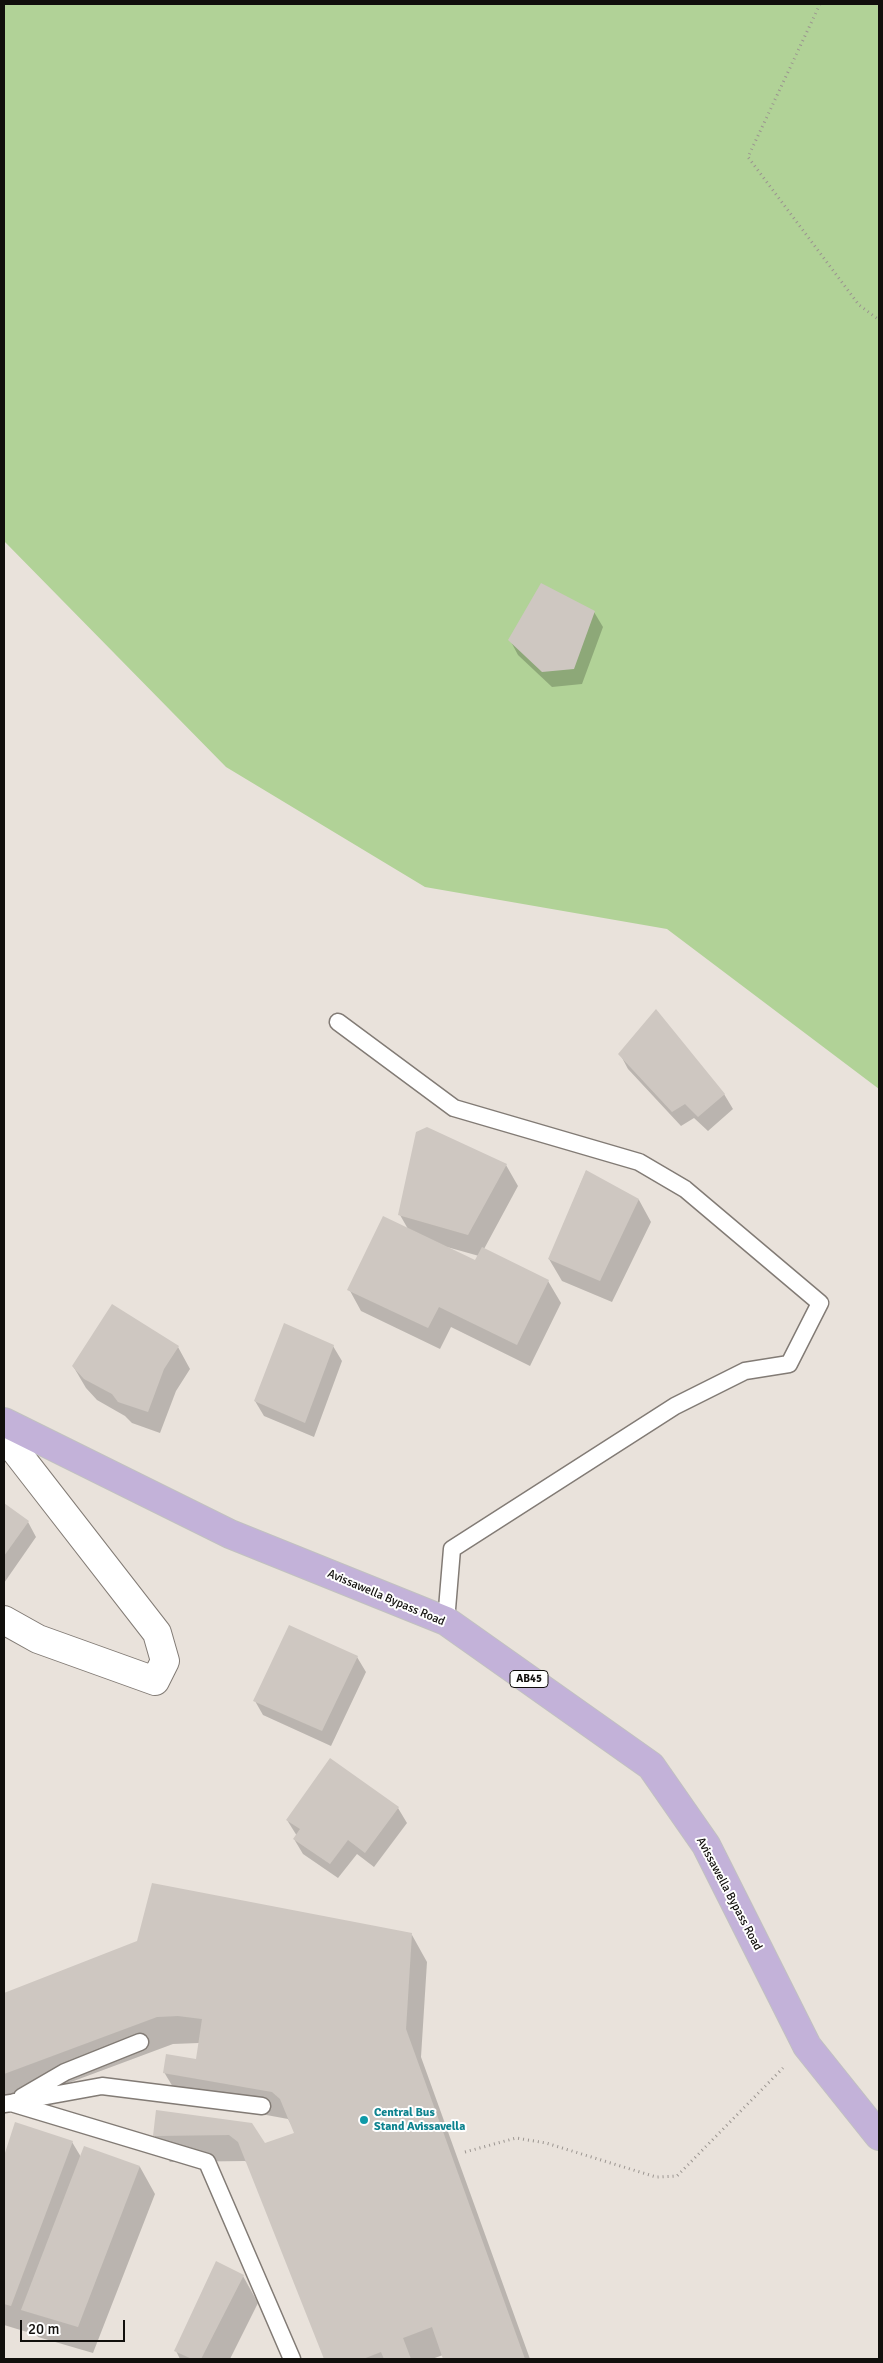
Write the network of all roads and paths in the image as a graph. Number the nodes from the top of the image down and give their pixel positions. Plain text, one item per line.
1 (820, 4) edge
2 (879, 320) edge
3 (338, 1022) dead end
4 (4, 1422) edge
5 (4, 1436) edge
6 (4, 1620) edge
7 (446, 1621) junction
8 (140, 2042) dead end
9 (807, 2046) junction
10 (8, 2103) edge
11 (262, 2106) dead end
12 (879, 2136) edge
13 (465, 2152) dead end
14 (292, 2359) edge

1 - 2 path
3 - 7 lane
4 - 7 main road, Avissawella Bypass Road / AB45
5 - 6 street
7 - 9 main road, Avissawella Bypass Road / AB45
8 - 10 lane
9 - 12 main road, Avissawella Bypass Road / AB45
9 - 13 path
10 - 11 lane
10 - 14 lane

